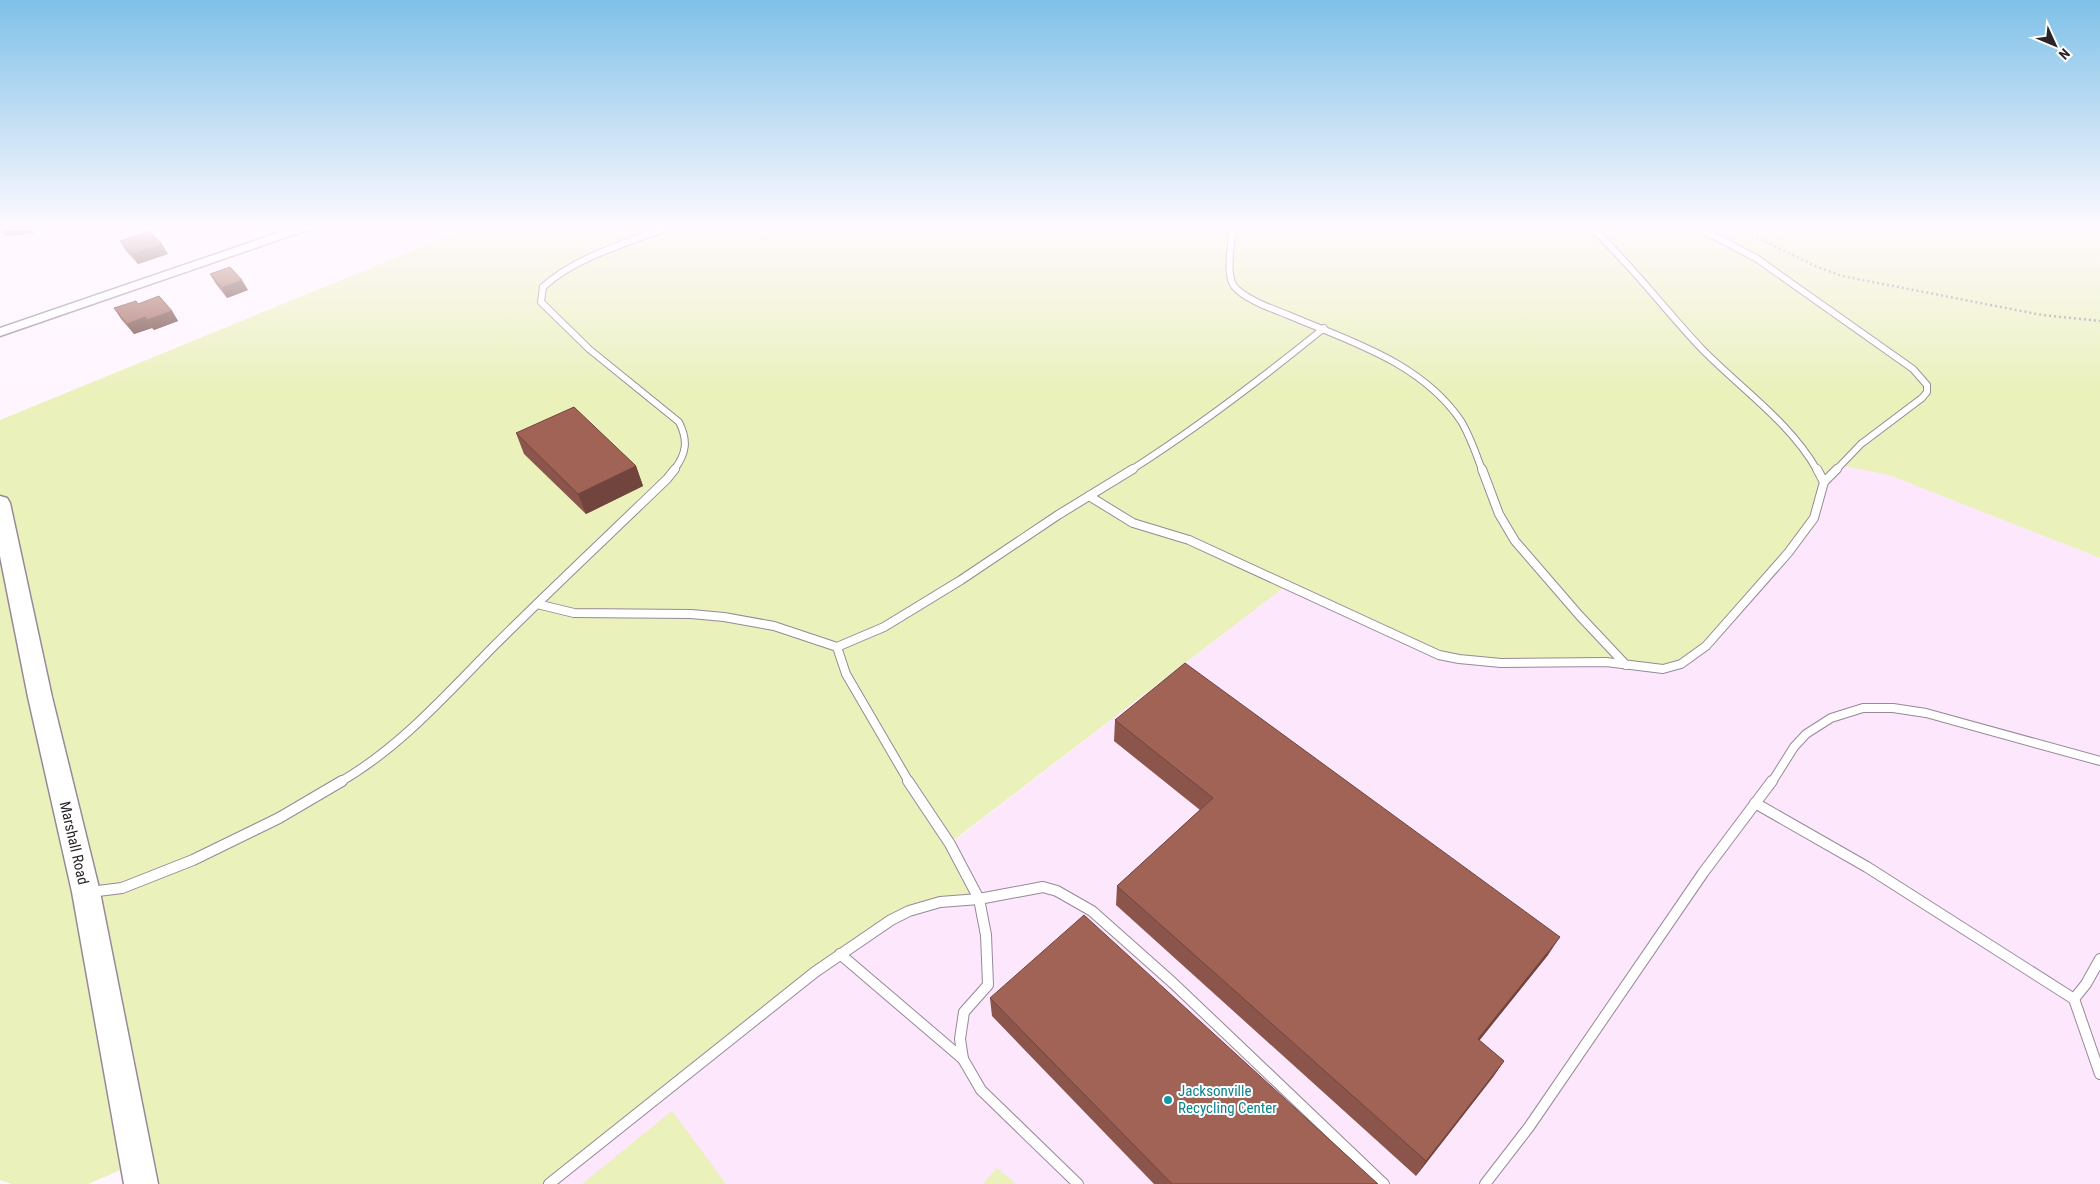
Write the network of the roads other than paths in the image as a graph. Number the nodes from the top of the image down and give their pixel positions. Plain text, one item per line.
1 (148, 281) edge
2 (548, 281) edge
3 (1231, 281) edge
4 (1640, 281) edge
5 (1791, 281) edge
6 (1324, 328) junction
7 (0, 332) edge
8 (1824, 482) junction
9 (1089, 496) junction
10 (0, 503) edge
11 (537, 604) junction
12 (837, 647) junction
13 (1626, 665) junction
14 (2100, 761) edge
15 (1755, 803) junction
16 (86, 892) junction
17 (979, 899) junction
18 (840, 954) junction
19 (2100, 958) edge
20 (2074, 999) junction
21 (963, 1059) junction
22 (2100, 1074) edge
23 (141, 1184) edge
24 (549, 1184) edge
25 (1078, 1184) edge
26 (1384, 1184) edge
27 (1485, 1184) edge

1 - 7 street
2 - 11 lane
3 - 6 lane
4 - 8 lane
5 - 8 lane
6 - 9 lane
6 - 13 lane
8 - 13 lane
9 - 12 lane
9 - 13 lane
10 - 16 main road, Marshall Road
11 - 12 lane
11 - 16 lane
12 - 17 lane
14 - 15 lane
15 - 20 lane
15 - 27 lane
16 - 23 main road, Marshall Road
17 - 18 lane
17 - 21 lane
17 - 26 lane
18 - 21 lane
18 - 24 lane
19 - 20 lane
20 - 22 lane
21 - 25 lane

